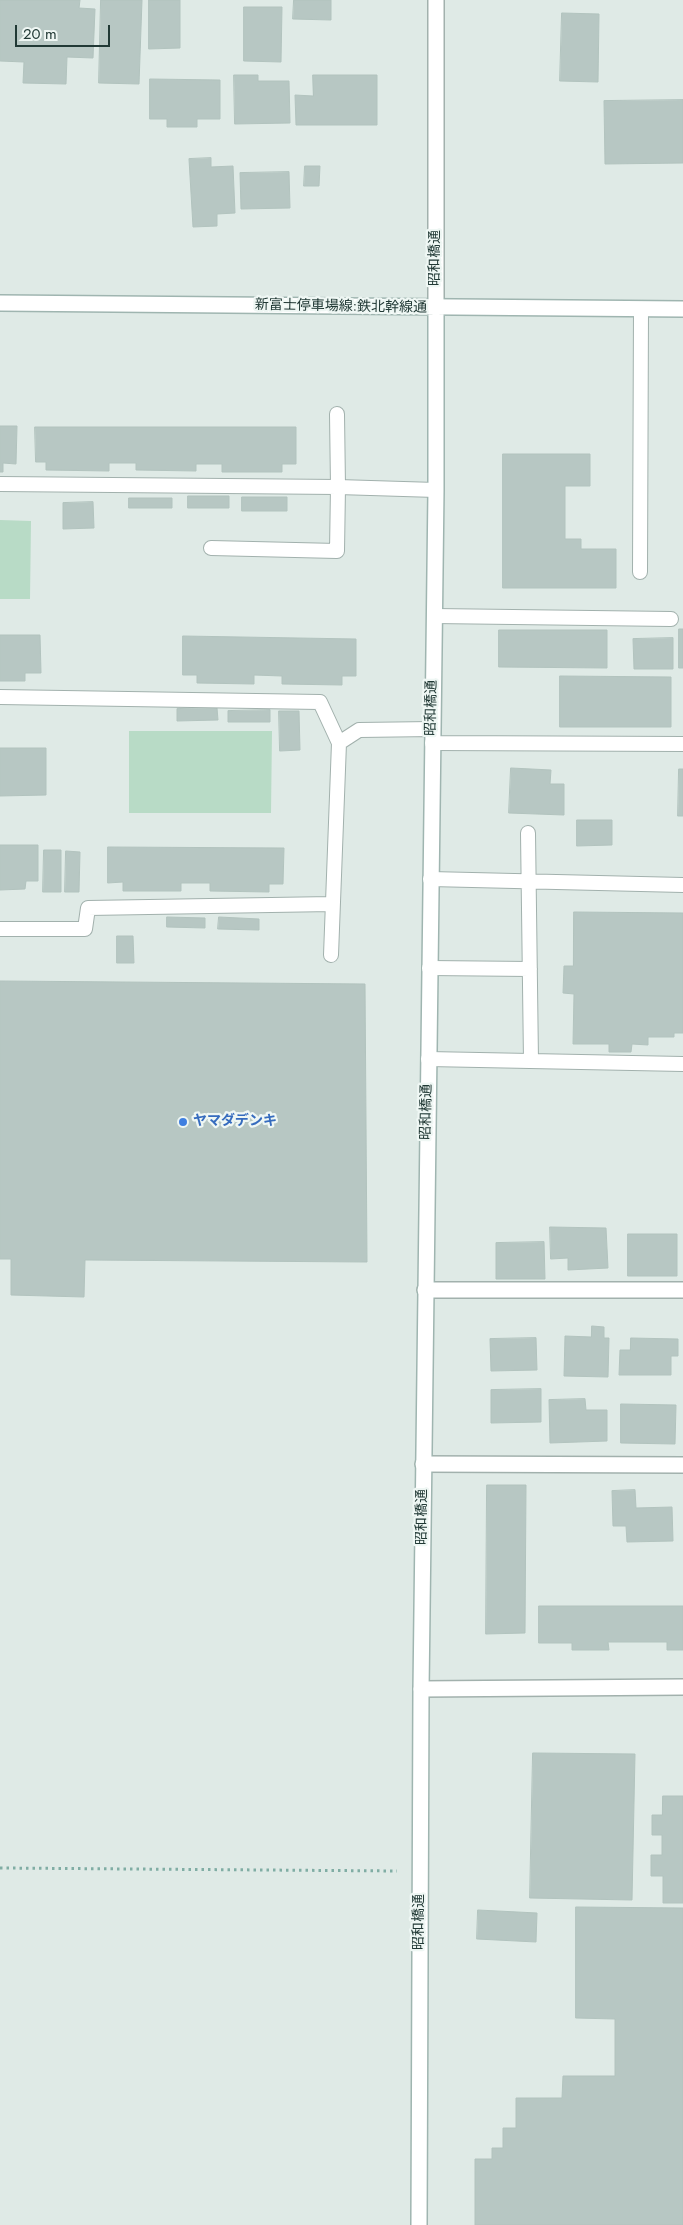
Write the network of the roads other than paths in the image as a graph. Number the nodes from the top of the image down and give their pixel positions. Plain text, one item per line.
1 (436, 0) edge
2 (0, 303) edge
3 (436, 308) junction
4 (641, 309) junction
5 (683, 309) edge
6 (337, 414) dead end
7 (0, 484) edge
8 (338, 487) junction
9 (436, 490) junction
10 (211, 548) dead end
11 (640, 572) dead end
12 (434, 616) junction
13 (671, 619) dead end
14 (0, 697) edge
15 (432, 736) junction
16 (340, 743) junction
17 (683, 744) edge
18 (528, 833) dead end
19 (430, 879) junction
20 (530, 881) junction
21 (683, 885) edge
22 (332, 904) junction
23 (0, 929) edge
24 (330, 955) dead end
25 (429, 968) junction
26 (530, 969) junction
27 (428, 1059) junction
28 (531, 1061) junction
29 (683, 1064) edge
30 (425, 1290) junction
31 (683, 1290) edge
32 (423, 1464) junction
33 (683, 1465) edge
34 (683, 1687) edge
35 (421, 1689) junction
36 (419, 2225) edge

1 - 3 street, 昭和橋通
2 - 3 street, 新富士停車場線:鉄北幹線通
3 - 4 street, 新富士停車場線:鉄北幹線通
3 - 9 street, 昭和橋通
4 - 5 street, 新富士停車場線:鉄北幹線通
4 - 11 lane
6 - 8 lane
7 - 8 lane
8 - 9 lane
8 - 10 lane
9 - 12 street, 昭和橋通
12 - 13 lane
12 - 15 street, 昭和橋通
14 - 16 lane
15 - 16 lane
15 - 17 lane
15 - 19 street, 昭和橋通
16 - 22 lane
18 - 20 lane
19 - 20 lane
19 - 25 street, 昭和橋通
20 - 21 lane
20 - 26 lane
22 - 23 lane
22 - 24 lane
25 - 26 lane
25 - 27 street, 昭和橋通
26 - 28 lane
27 - 28 lane
27 - 30 street, 昭和橋通
28 - 29 lane
30 - 31 street
30 - 32 street, 昭和橋通
32 - 33 street
32 - 35 street, 昭和橋通
34 - 35 street
35 - 36 street, 昭和橋通

